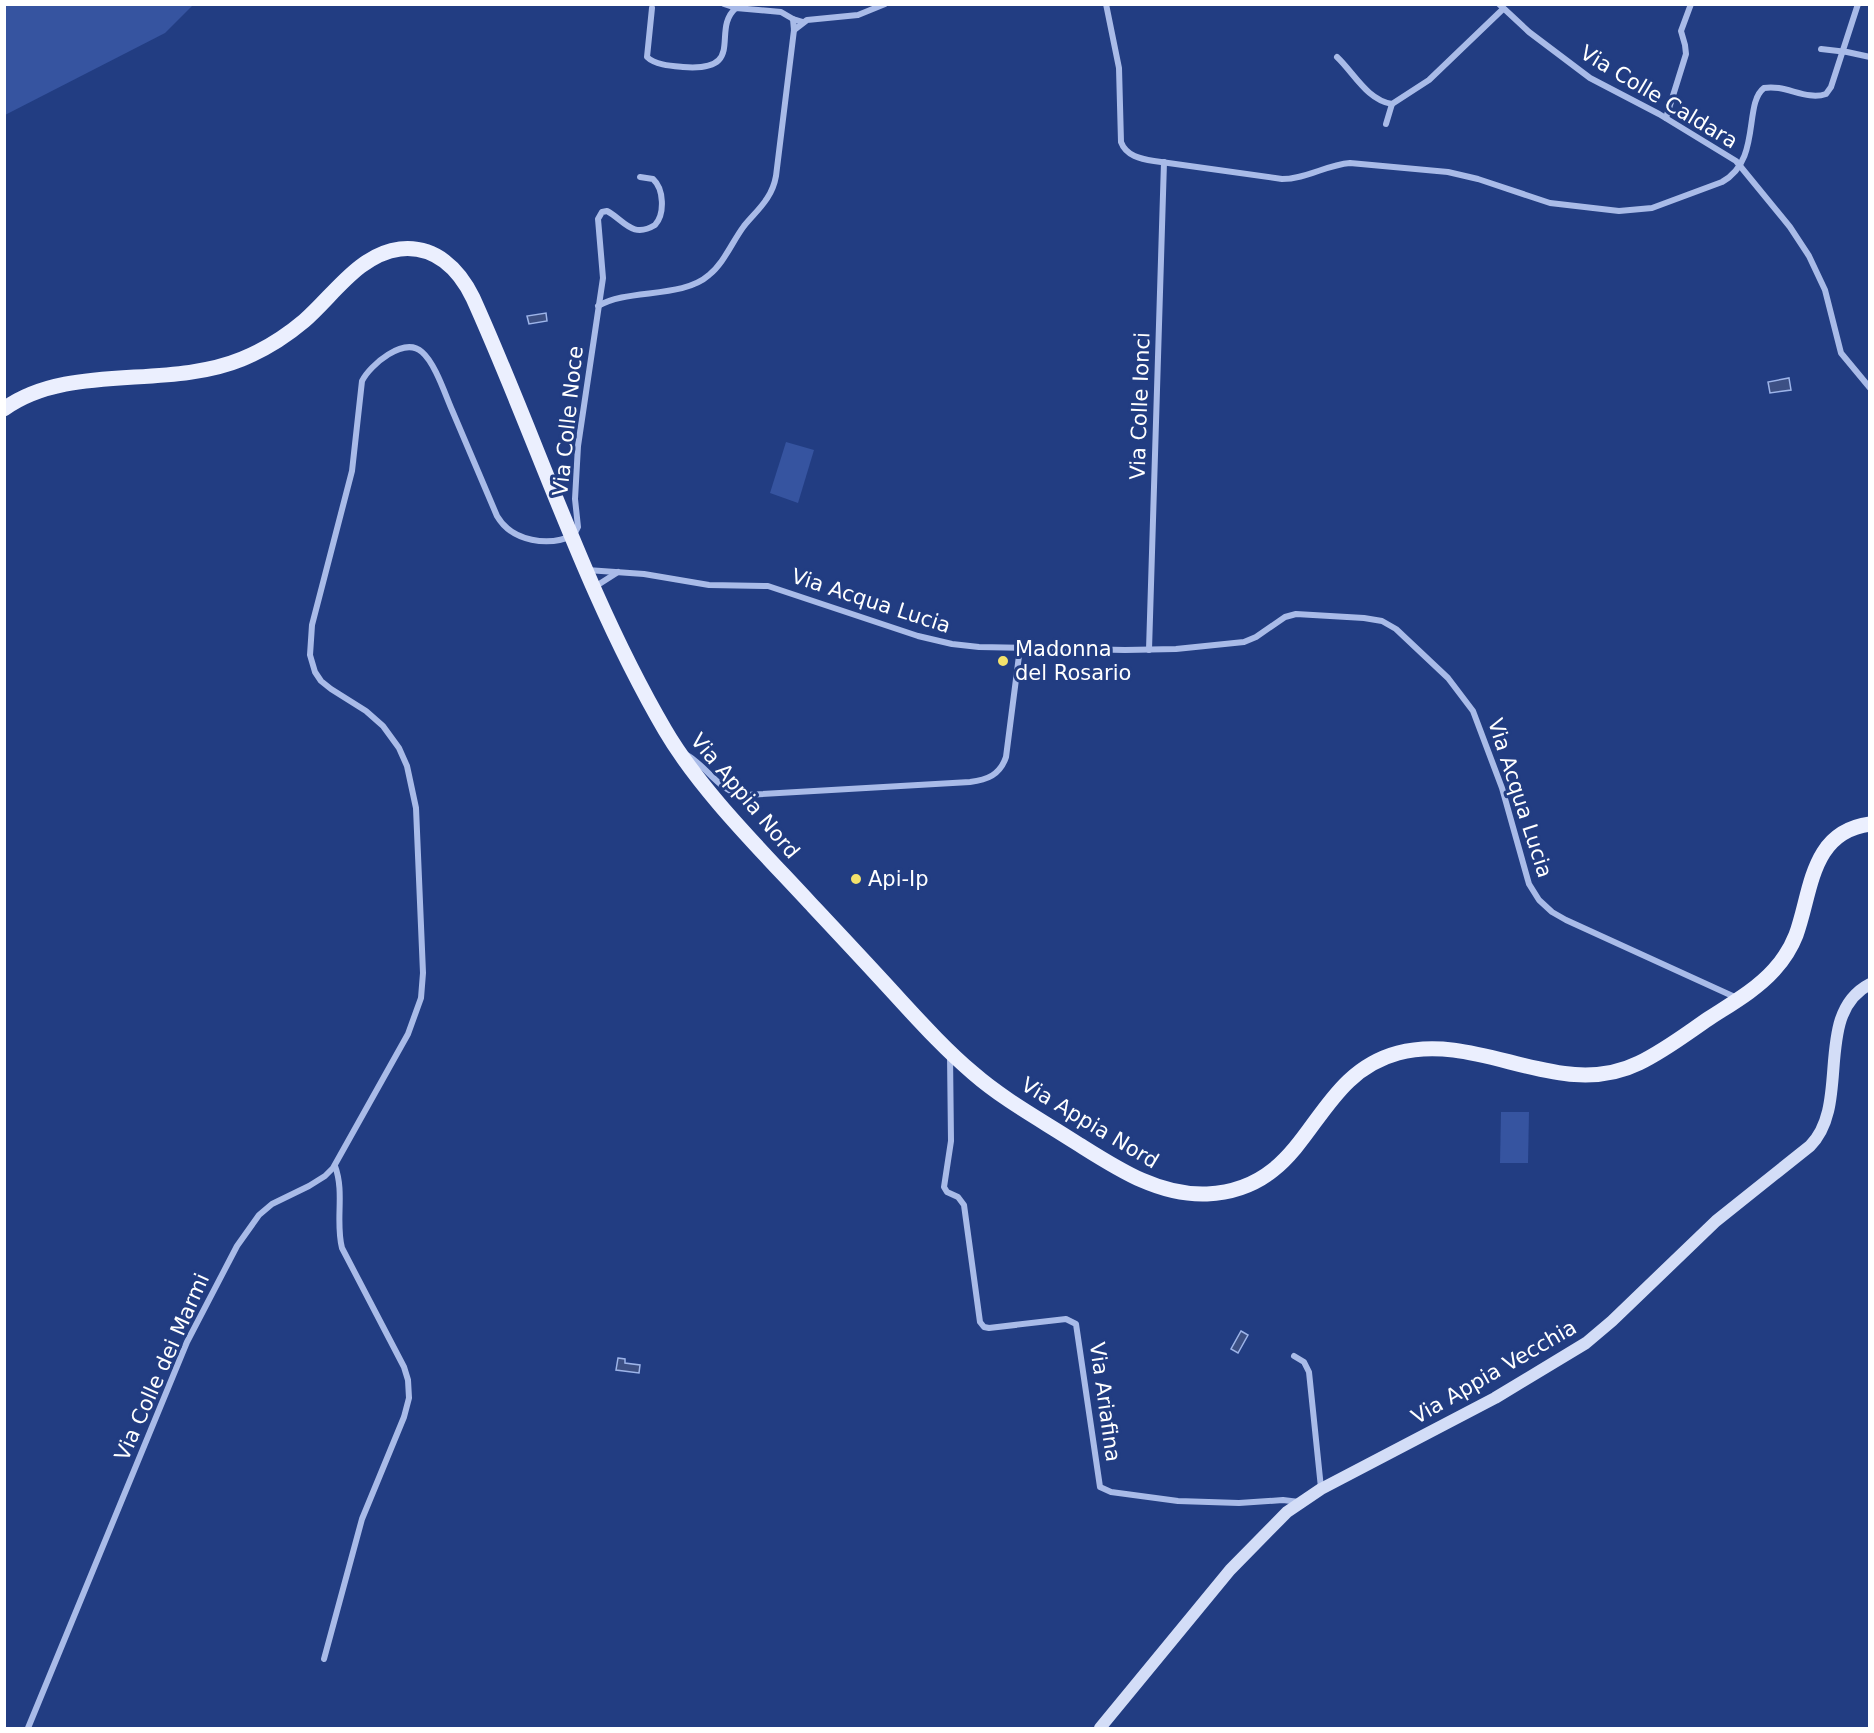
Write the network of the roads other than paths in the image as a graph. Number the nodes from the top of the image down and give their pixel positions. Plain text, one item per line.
1 (724, 4) edge
2 (1106, 4) edge
3 (1691, 4) edge
4 (1858, 4) edge
5 (884, 5) edge
6 (1501, 7) edge
7 (652, 8) dead end
8 (736, 8) junction
9 (793, 19) junction
10 (802, 22) junction
11 (794, 30) junction
12 (1821, 49) dead end
13 (1842, 51) junction
14 (1337, 57) dead end
15 (1869, 57) edge
16 (1392, 104) junction
17 (1665, 118) junction
18 (1386, 124) dead end
19 (1164, 162) junction
20 (1739, 165) junction
21 (640, 177) dead end
22 (598, 306) junction
23 (1869, 388) edge
24 (4, 409) edge
25 (571, 537) junction
26 (585, 569) junction
27 (618, 572) junction
28 (593, 588) junction
29 (1020, 648) junction
30 (1149, 650) junction
31 (678, 751) junction
32 (1869, 824) edge
33 (1869, 984) edge
34 (1738, 999) junction
35 (950, 1052) junction
36 (335, 1166) junction
37 (1294, 1356) dead end
38 (1321, 1489) junction
39 (1299, 1502) junction
40 (324, 1659) dead end
41 (28, 1728) edge
42 (1100, 1728) edge

1 - 8 street
2 - 19 street
3 - 17 street
4 - 13 street
5 - 10 street
6 - 16 street
6 - 17 street, Via Colle Caldara
7 - 8 street
8 - 9 street
9 - 10 street
9 - 11 street
10 - 11 street
11 - 22 street
12 - 13 street
13 - 15 street
13 - 20 street
14 - 16 street
16 - 18 street
17 - 20 street, Via Colle Caldara
19 - 20 street
19 - 30 street, Via Colle Ionci
20 - 23 street, Via Colle Caldara
21 - 22 street, Via Colle Noce
22 - 25 street, Via Colle Noce
24 - 25 main road, Via Appia Nord
25 - 26 main road, Via Appia Nord
25 - 36 street, Via Colle dei Marmi
26 - 27 street, Via Acqua Lucia
26 - 28 main road, Via Appia Nord
27 - 28 street
27 - 29 street, Via Acqua Lucia
28 - 31 main road, Via Appia Nord
29 - 30 street, Via Acqua Lucia
29 - 31 street
30 - 34 street, Via Acqua Lucia
31 - 35 main road, Via Appia Nord
32 - 34 main road, Via Appia Nord
33 - 38 main road, Via Appia Vecchia
34 - 35 main road, Via Appia Nord
35 - 39 street, Via Ariafina
36 - 40 street
36 - 41 street, Via Colle dei Marmi
37 - 38 street
38 - 39 main road, Via Appia Vecchia
39 - 42 main road, Via Appia Vecchia

